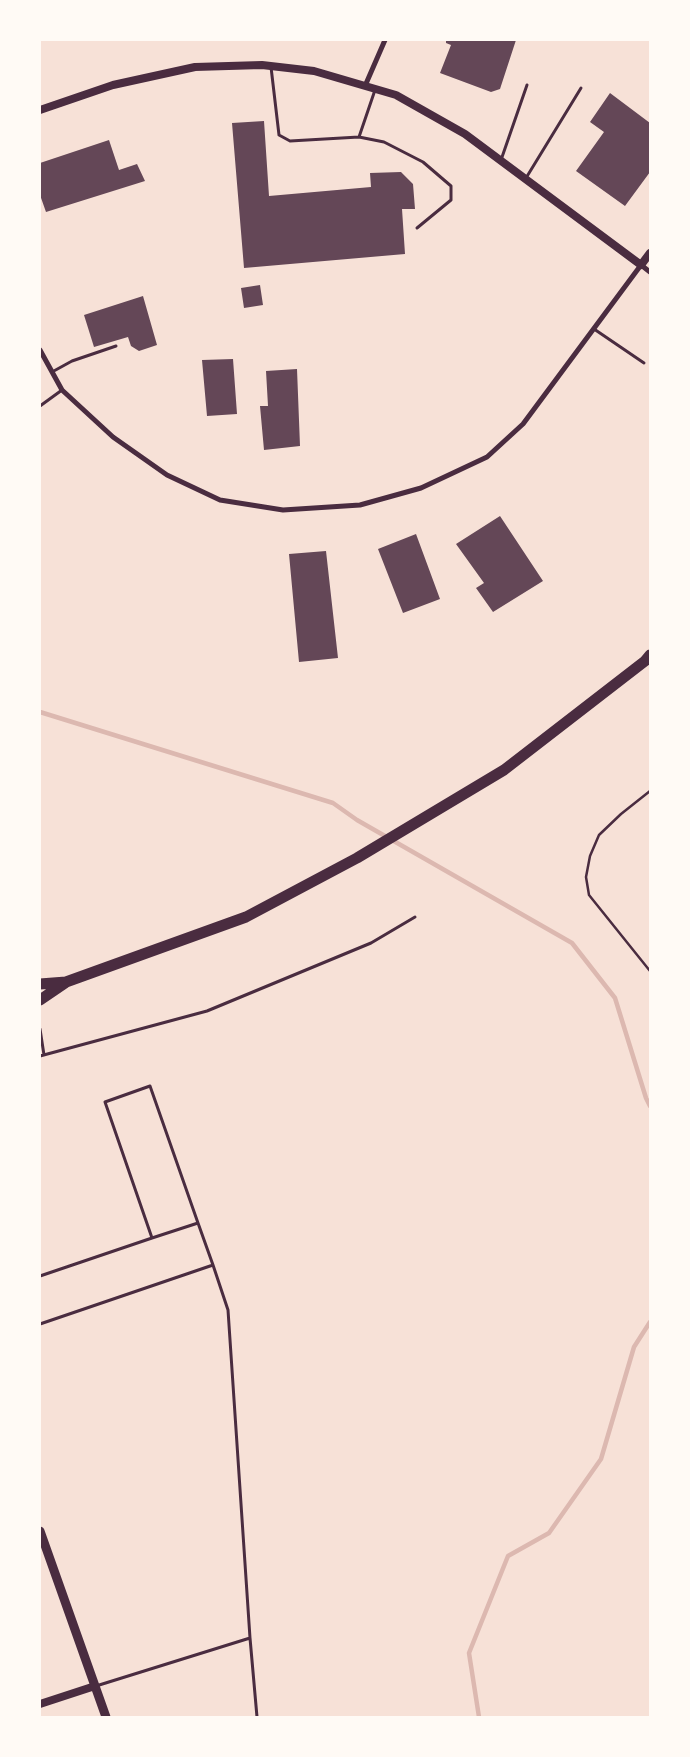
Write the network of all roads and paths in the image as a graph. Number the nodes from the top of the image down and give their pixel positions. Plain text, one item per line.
1 (385, 40) edge
2 (271, 66) junction
3 (527, 85) dead end
4 (365, 86) junction
5 (581, 88) dead end
6 (375, 89) junction
7 (40, 110) edge
8 (359, 137) junction
9 (501, 160) junction
10 (526, 179) junction
11 (417, 228) dead end
12 (650, 253) edge
13 (641, 265) junction
14 (650, 272) edge
15 (594, 329) junction
16 (116, 346) dead end
17 (40, 350) edge
18 (644, 363) dead end
19 (52, 372) junction
20 (62, 390) junction
21 (40, 406) edge
22 (650, 655) edge
23 (650, 791) edge
24 (415, 917) dead end
25 (650, 971) edge
26 (66, 982) junction
27 (40, 984) edge
28 (40, 1000) edge
29 (40, 1028) edge
30 (42, 1056) edge
31 (198, 1223) junction
32 (152, 1238) junction
33 (213, 1265) junction
34 (40, 1276) edge
35 (40, 1324) edge
36 (40, 1531) edge
37 (250, 1638) junction
38 (95, 1686) junction
39 (40, 1704) edge
40 (106, 1717) edge
41 (257, 1717) edge

1 - 4 street
2 - 4 street
2 - 7 street
2 - 8 lane
3 - 9 lane
4 - 6 street
5 - 10 lane
6 - 8 lane
6 - 9 street
8 - 11 lane
9 - 10 street
10 - 13 street
12 - 13 street
13 - 14 street
13 - 15 street
15 - 18 lane
15 - 20 street
16 - 19 lane
17 - 19 street
19 - 20 street
20 - 21 lane
22 - 26 highway
23 - 25 path
24 - 30 lane
26 - 27 highway
26 - 28 highway
29 - 30 lane
31 - 32 lane
31 - 32 lane
31 - 33 lane
32 - 34 lane
33 - 35 lane
33 - 37 lane
36 - 38 main road
37 - 38 lane
37 - 41 lane
38 - 39 street
38 - 40 main road

